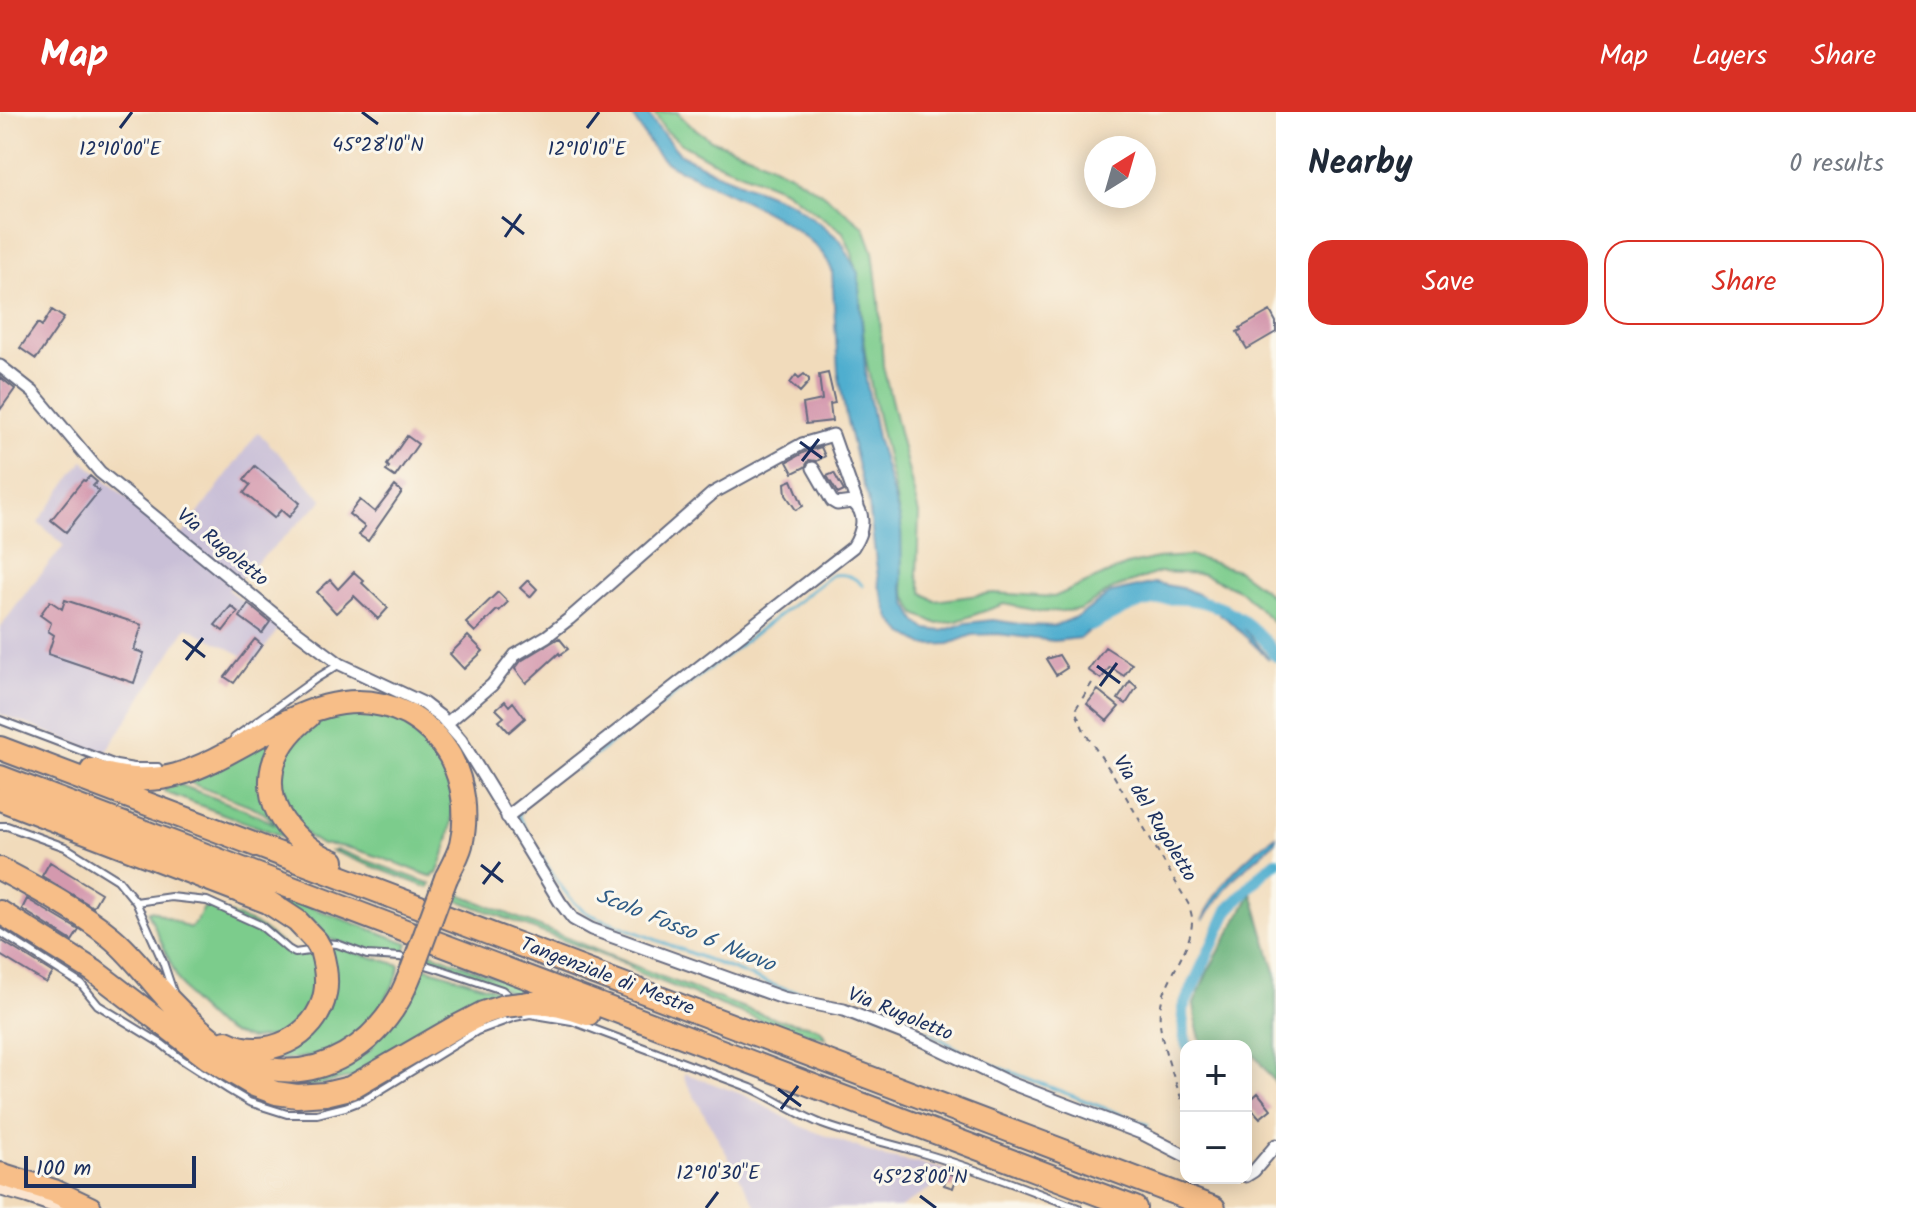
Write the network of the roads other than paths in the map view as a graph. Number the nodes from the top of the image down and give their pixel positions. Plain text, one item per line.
1 (0, 366) edge
2 (813, 468) dead end
3 (858, 506) junction
4 (340, 664) junction
5 (319, 709) junction
6 (0, 720) edge
7 (447, 723) junction
8 (0, 739) edge
9 (231, 740) dead end
10 (0, 748) edge
11 (219, 748) dead end
12 (178, 766) dead end
13 (166, 767) dead end
14 (0, 777) edge
15 (0, 799) edge
16 (507, 817) junction
17 (0, 826) edge
18 (0, 869) edge
19 (136, 902) junction
20 (412, 903) junction
21 (0, 912) edge
22 (0, 932) edge
23 (514, 1009) junction
24 (181, 1021) junction
25 (708, 1046) junction
26 (1276, 1145) edge
27 (1180, 1153) edge
28 (1252, 1172) edge
29 (0, 1174) edge
30 (0, 1187) edge
31 (66, 1208) edge
32 (90, 1208) edge
33 (1078, 1208) edge
34 (1135, 1208) edge
35 (1214, 1208) edge

1 - 4 street, Via Rugoletto
2 - 3 street
3 - 7 street
3 - 16 street
4 - 7 street, Via Rugoletto
4 - 9 lane
5 - 8 highway
5 - 20 highway
5 - 24 highway, bridge
6 - 13 lane
7 - 16 street, Via Rugoletto
10 - 20 highway, Tangenziale di Mestre
11 - 12 lane
14 - 25 highway, Tangenziale di Mestre
15 - 24 highway
16 - 27 street, Via Rugoletto
17 - 19 lane
18 - 24 highway
19 - 23 lane
19 - 24 lane
20 - 35 highway, Tangenziale di Mestre
21 - 24 highway
22 - 23 lane
23 - 24 highway
23 - 25 highway
23 - 33 lane
25 - 34 highway, Tangenziale di Mestre
26 - 28 street
29 - 32 highway
30 - 31 main road

